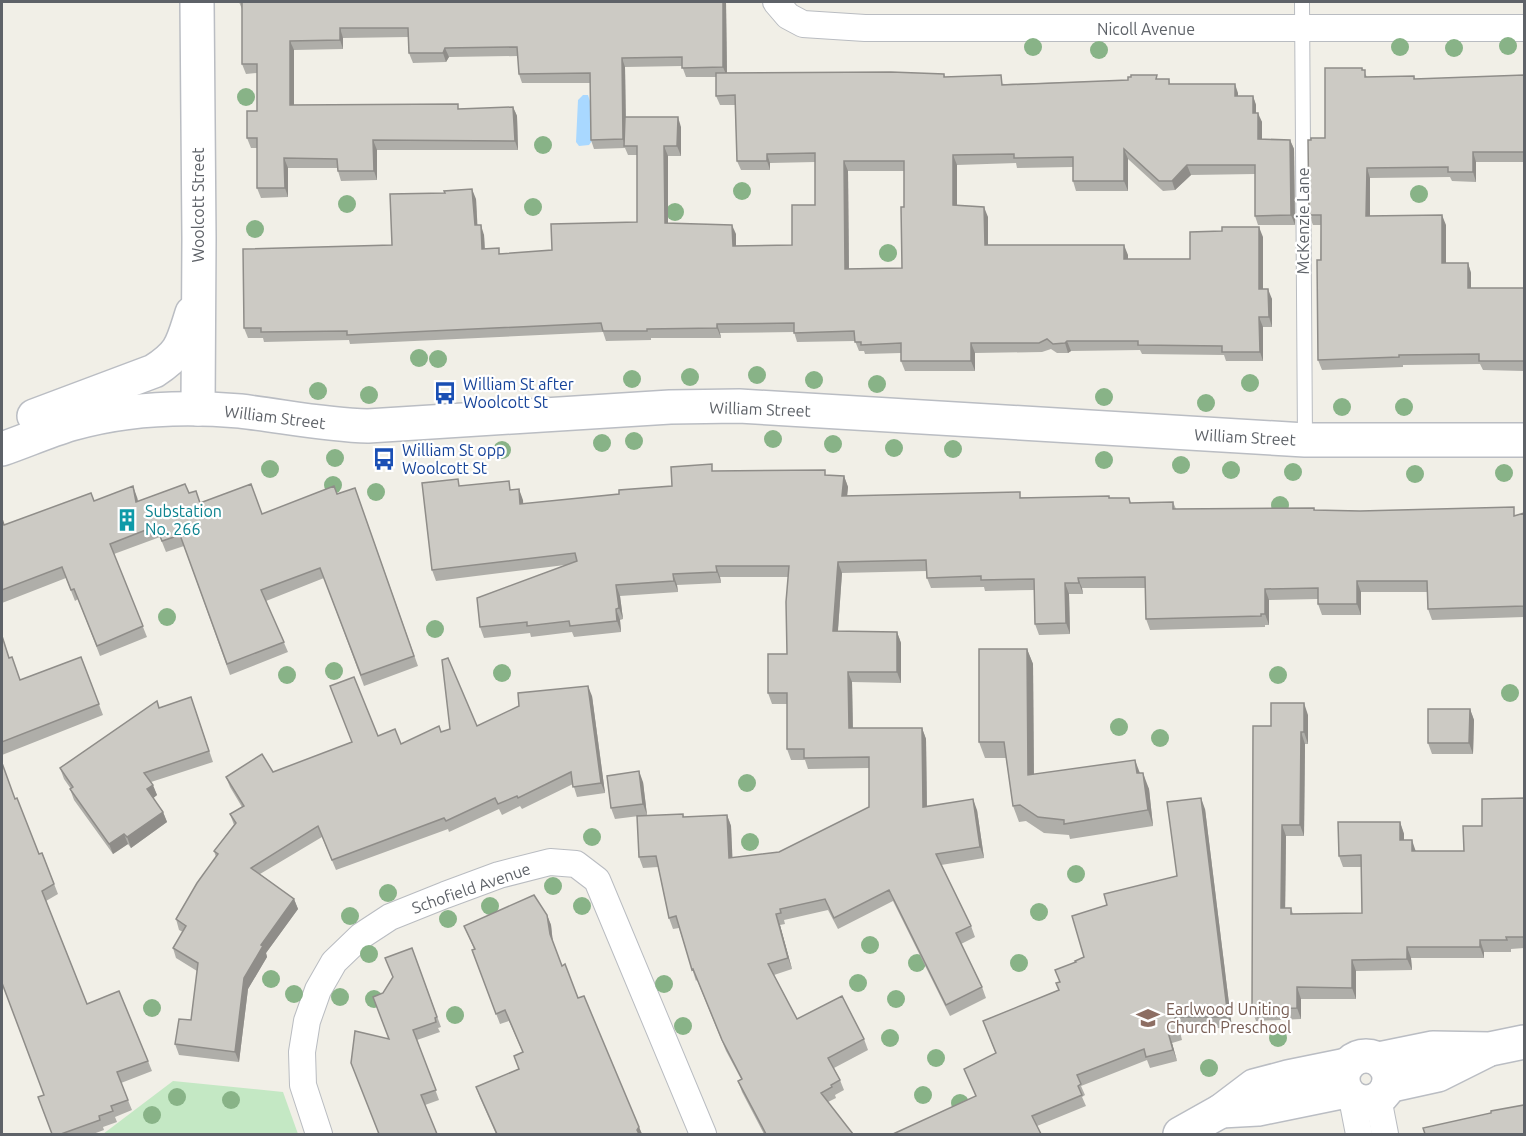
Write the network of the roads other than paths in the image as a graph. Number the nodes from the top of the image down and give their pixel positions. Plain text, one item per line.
1 (196, 2) edge
2 (776, 2) edge
3 (1302, 2) edge
4 (1524, 28) edge
5 (1302, 29) junction
6 (199, 295) junction
7 (198, 409) junction
8 (2, 428) edge
9 (1305, 440) junction
10 (1524, 440) edge
11 (2, 449) edge
12 (1524, 1042) edge
13 (1365, 1083) junction
14 (319, 1134) edge
15 (703, 1134) edge
16 (1180, 1134) edge
17 (1359, 1134) edge
18 (1384, 1134) edge

1 - 6 main road, Woolcott Street
2 - 5 street, Nicoll Avenue
3 - 5 lane, McKenzie Lane
4 - 5 street, Nicoll Avenue
5 - 9 lane, McKenzie Lane
6 - 7 main road, Woolcott Street
6 - 8 main road
7 - 9 main road, William Street
7 - 11 main road, William Street
9 - 10 main road, William Street
12 - 13 main road
13 - 16 main road
13 - 17 street
13 - 18 street
14 - 15 street, Schofield Avenue

